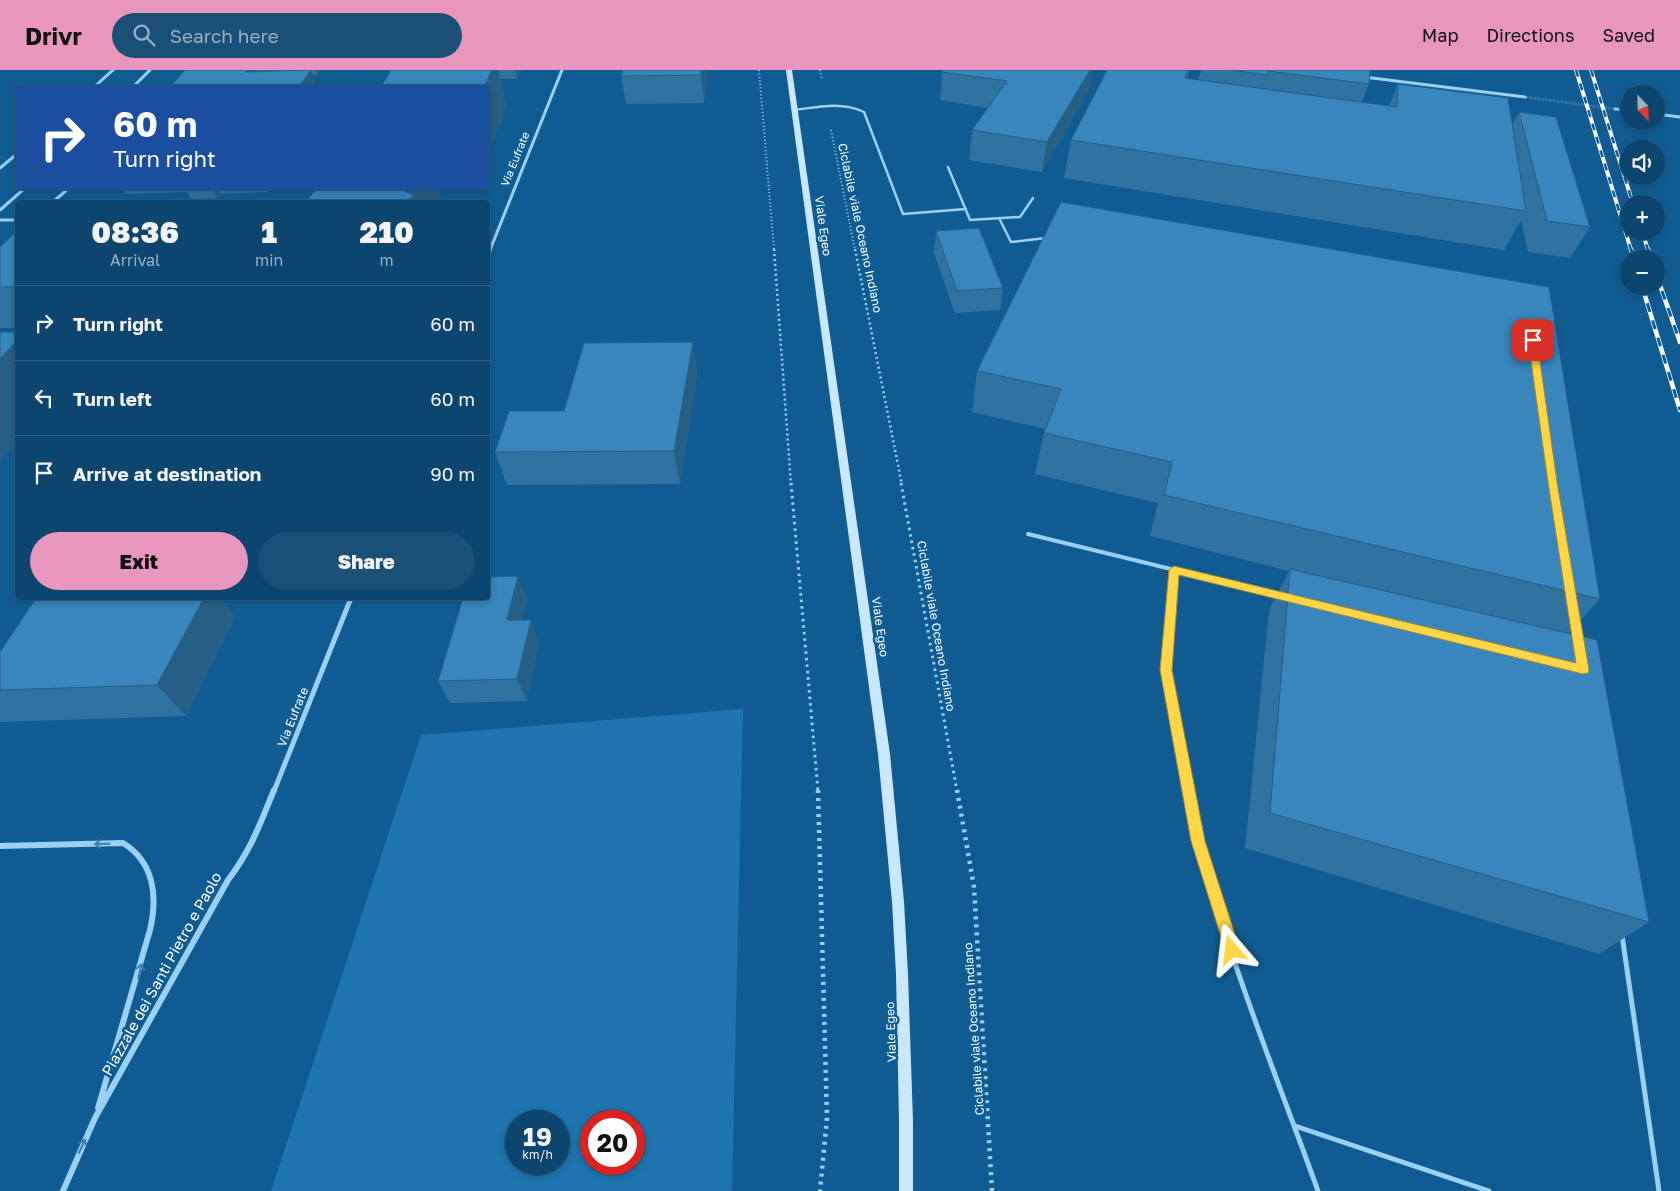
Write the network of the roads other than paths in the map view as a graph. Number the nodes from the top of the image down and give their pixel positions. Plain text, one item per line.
1 (113, 70) edge
2 (150, 70) edge
3 (562, 70) edge
4 (789, 70) edge
5 (1358, 76) edge
6 (96, 85) edge
7 (135, 85) edge
8 (1525, 97) tunnel mouth
9 (1616, 109) tunnel mouth
10 (1620, 109) edge
11 (794, 110) junction
12 (1665, 115) edge
13 (1680, 117) edge
14 (15, 156) edge
15 (948, 167) dead end
16 (0, 168) edge
17 (23, 190) edge
18 (67, 190) edge
19 (1033, 198) dead end
20 (55, 200) edge
21 (966, 209) junction
22 (0, 210) edge
23 (999, 218) junction
24 (0, 220) edge
25 (15, 220) edge
26 (1047, 238) edge
27 (490, 250) edge
28 (1028, 534) dead end
29 (1174, 570) junction
30 (1290, 598) edge
31 (350, 600) edge
32 (1574, 611) edge
33 (1580, 650) edge
34 (253, 843) joint
35 (0, 846) edge
36 (1621, 926) edge
37 (95, 1118) junction
38 (1295, 1126) junction
39 (63, 1191) edge
40 (906, 1191) edge
41 (1318, 1191) edge
42 (1489, 1191) edge
43 (1659, 1191) edge

1 - 6 street
2 - 7 street
3 - 27 street, Via Eufrate
4 - 11 main road, Viale Egeo
5 - 8 street
9 - 10 street
11 - 21 lane
11 - 40 main road, Viale Egeo
12 - 13 street
14 - 16 street
15 - 21 lane
17 - 22 street
18 - 20 street
19 - 23 lane
21 - 23 lane
23 - 26 lane
24 - 25 street
28 - 29 lane
29 - 30 lane
29 - 38 lane
31 - 34 street, Via Eufrate
32 - 33 lane
34 - 37 street, Piazzale dei Santi Pietro e Paolo
37 -> 35 street, Piazzale dei Santi Pietro e Paolo
36 - 43 lane
39 -> 37 street, Piazzale dei Santi Pietro e Paolo
38 - 41 lane
38 - 42 lane

